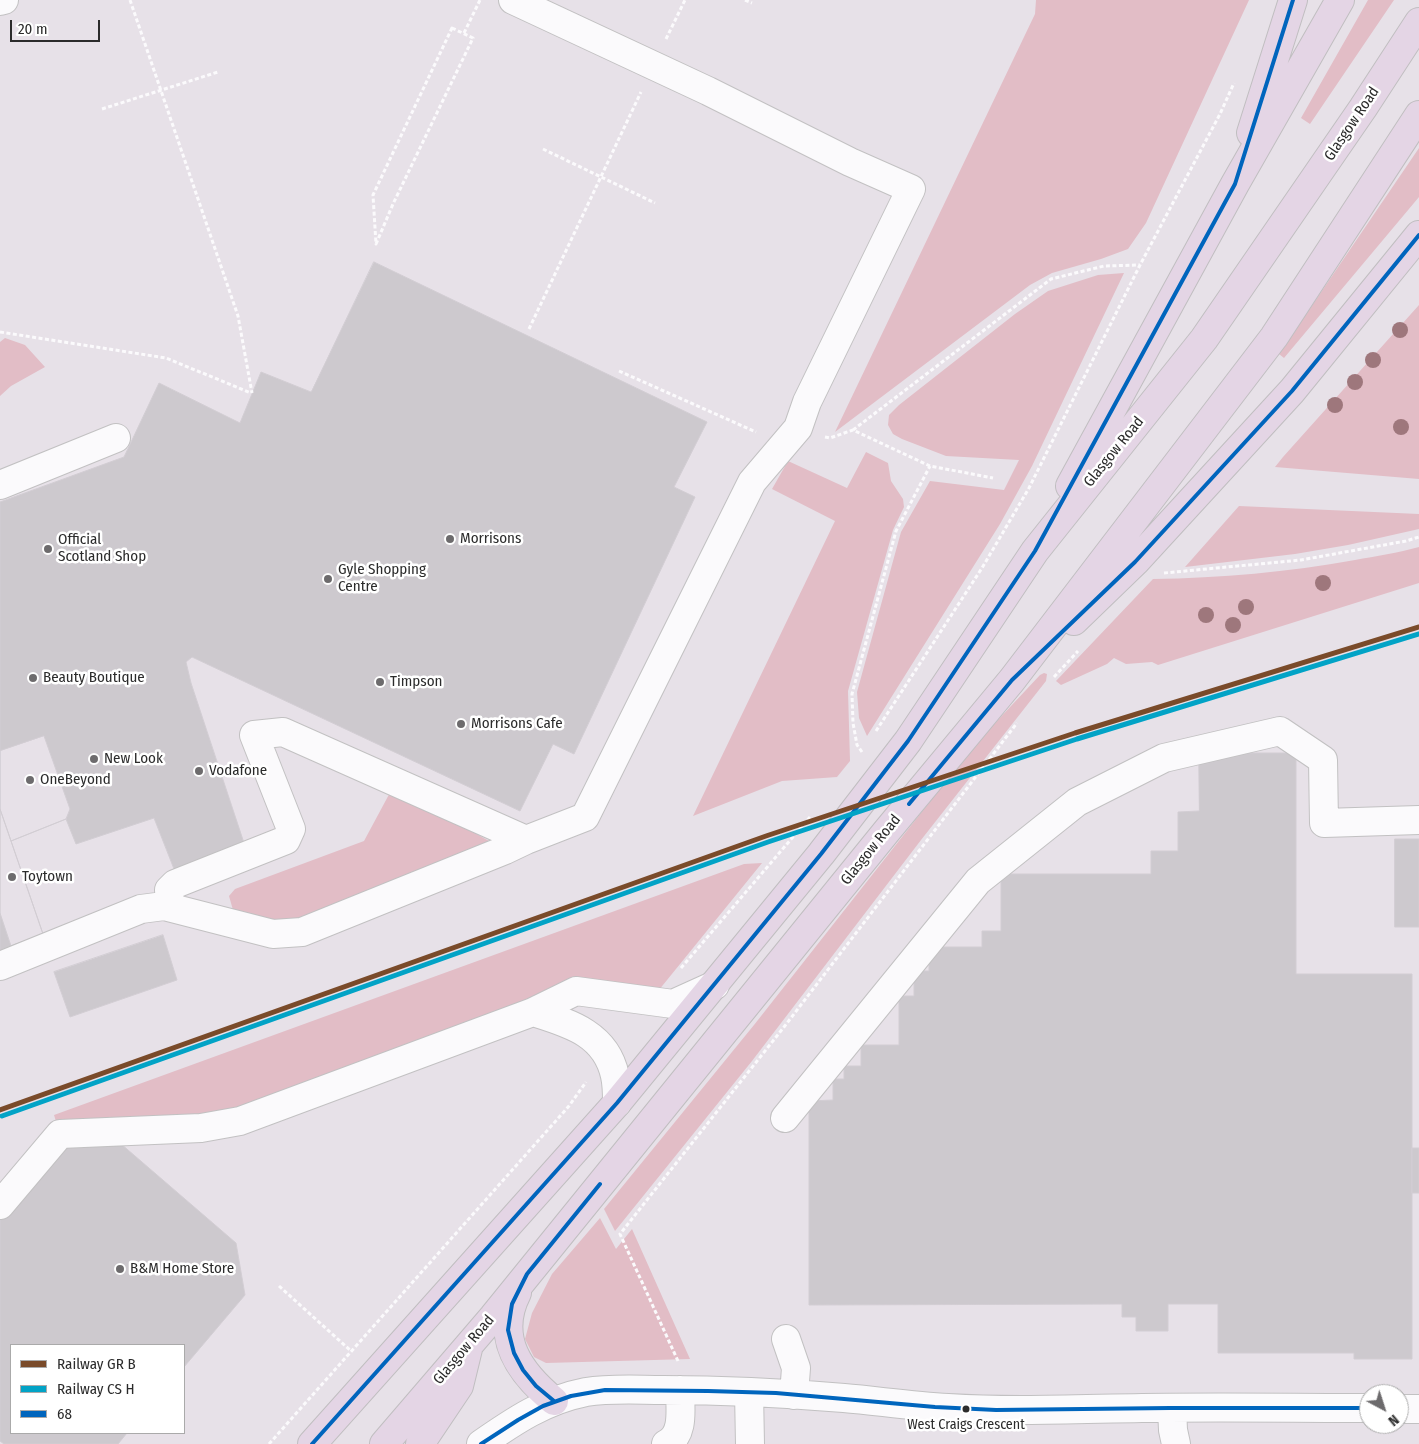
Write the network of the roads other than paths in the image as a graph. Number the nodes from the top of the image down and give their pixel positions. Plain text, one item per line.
1 (4, 0) edge
2 (513, 0) edge
3 (1293, 0) edge
4 (1340, 0) edge
5 (0, 1) edge
6 (1419, 22) edge
7 (1419, 115) edge
8 (1235, 184) junction
9 (1419, 235) edge
10 (116, 438) dead end
11 (0, 485) edge
12 (1035, 551) junction
13 (1012, 680) junction
14 (1419, 820) edge
15 (526, 840) junction
16 (170, 907) junction
17 (0, 966) edge
18 (715, 985) junction
19 (533, 1012) junction
20 (617, 1103) junction
21 (785, 1118) dead end
22 (0, 1205) edge
23 (527, 1274) junction
24 (786, 1338) dead end
25 (470, 1343) junction
26 (680, 1377) junction
27 (749, 1392) junction
28 (794, 1395) junction
29 (554, 1401) junction
30 (1172, 1408) junction
31 (1359, 1408) edge
32 (312, 1444) edge
33 (384, 1444) edge
34 (420, 1444) edge
35 (481, 1444) edge
36 (666, 1444) edge
37 (750, 1444) edge
38 (1176, 1444) edge

1 - 5 street
2 - 15 street
3 - 8 main road
4 - 8 main road
6 - 12 main road, Glasgow Road
7 - 13 main road, Glasgow Road
8 - 12 main road
9 - 13 main road
10 - 11 street
12 - 18 main road, Glasgow Road
13 - 23 main road, Glasgow Road
14 - 21 street
15 - 16 street
15 - 16 street
16 - 17 street
18 - 19 street
18 - 20 main road, Glasgow Road
19 - 20 street
19 - 22 street
20 - 32 main road, Glasgow Road
23 - 25 main road, Glasgow Road
23 - 29 main road
24 - 28 street
25 - 33 main road, Glasgow Road
25 - 34 main road
26 - 27 street
26 - 29 street
26 - 36 street
27 - 28 street
27 - 37 street
28 - 30 street
29 - 35 street
30 - 31 street
30 - 38 street

